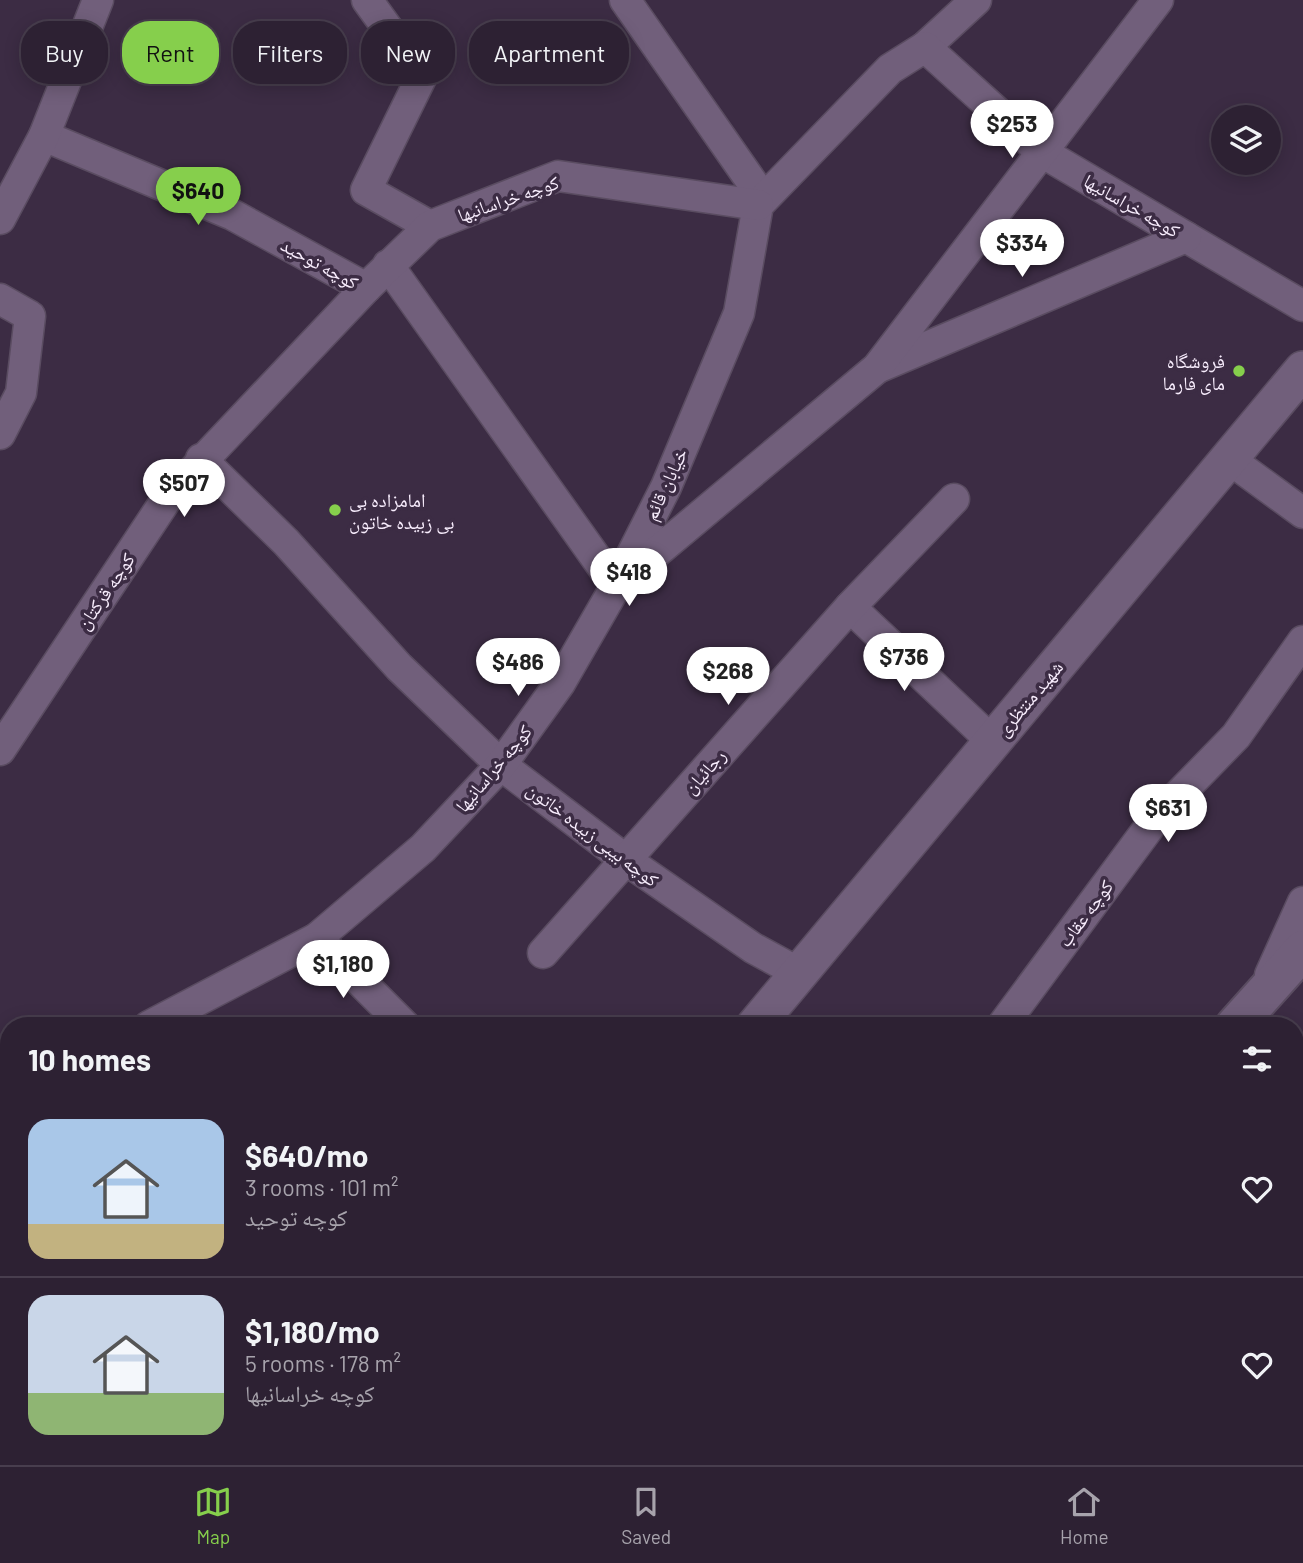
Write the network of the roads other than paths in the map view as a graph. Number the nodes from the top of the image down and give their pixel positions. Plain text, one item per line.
1 (98, 0) edge
2 (367, 0) edge
3 (625, 0) edge
4 (976, 0) edge
5 (1158, 0) edge
6 (925, 47) junction
7 (44, 136) junction
8 (1040, 151) junction
9 (4, 200) edge
10 (760, 201) junction
11 (430, 226) junction
12 (1186, 237) junction
13 (388, 265) junction
14 (366, 288) junction
15 (0, 299) edge
16 (1303, 306) edge
17 (877, 368) junction
18 (1303, 370) edge
19 (0, 434) edge
20 (201, 459) junction
21 (1229, 459) junction
22 (954, 499) dead end
23 (1303, 513) edge
24 (616, 586) junction
25 (850, 607) junction
26 (1303, 641) edge
27 (993, 742) junction
28 (0, 750) edge
29 (501, 765) junction
30 (626, 860) junction
31 (1303, 902) edge
32 (317, 938) junction
33 (1303, 950) edge
34 (543, 953) dead end
35 (799, 973) junction
36 (1260, 998) junction
37 (166, 1017) edge
38 (396, 1017) edge
39 (762, 1017) edge
40 (1009, 1017) edge
41 (1242, 1017) edge

1 - 7 street
2 - 11 street
3 - 10 street
4 - 6 street
5 - 8 street
6 - 8 street, کوچه خراسانیها
6 - 10 street
7 - 9 street
7 - 14 street, کوچه توحید
8 - 12 street, کوچه خراسانیها
8 - 17 street
10 - 11 street, کوچه خراسانبها
10 - 24 street, خیابان قائم
11 - 13 street, کوچه خراسانبها
12 - 16 street, کوچه خراسانیها
12 - 17 street
13 - 14 street, کوچه خراسانبها
13 - 24 street
14 - 20 street, کوچه قرکتان
15 - 19 street
17 - 24 street, کوچه خراسانیها
18 - 21 street, شهید منتظری
20 - 28 street, کوچه قرکتان
20 - 29 street, کوچه بیبی زبیده خاتون
21 - 23 street
21 - 27 street, شهید منتظری
22 - 25 street, رجائیان
24 - 29 street, کوچه خراسانیها
25 - 27 street
25 - 30 street, رجائیان
26 - 40 street, کوچه عقاب
27 - 35 street, شهید منتظری
29 - 30 street, کوچه بیبی زبیده خاتون
29 - 32 street, کوچه خراسانیها
30 - 34 street, رجائیان
30 - 35 street, کوچه بیبی زبیده خاتون
31 - 36 street
32 - 37 street, کوچه خراسانیها
32 - 38 street
33 - 36 main road
35 - 39 street, شهید منتظری
36 - 41 main road

